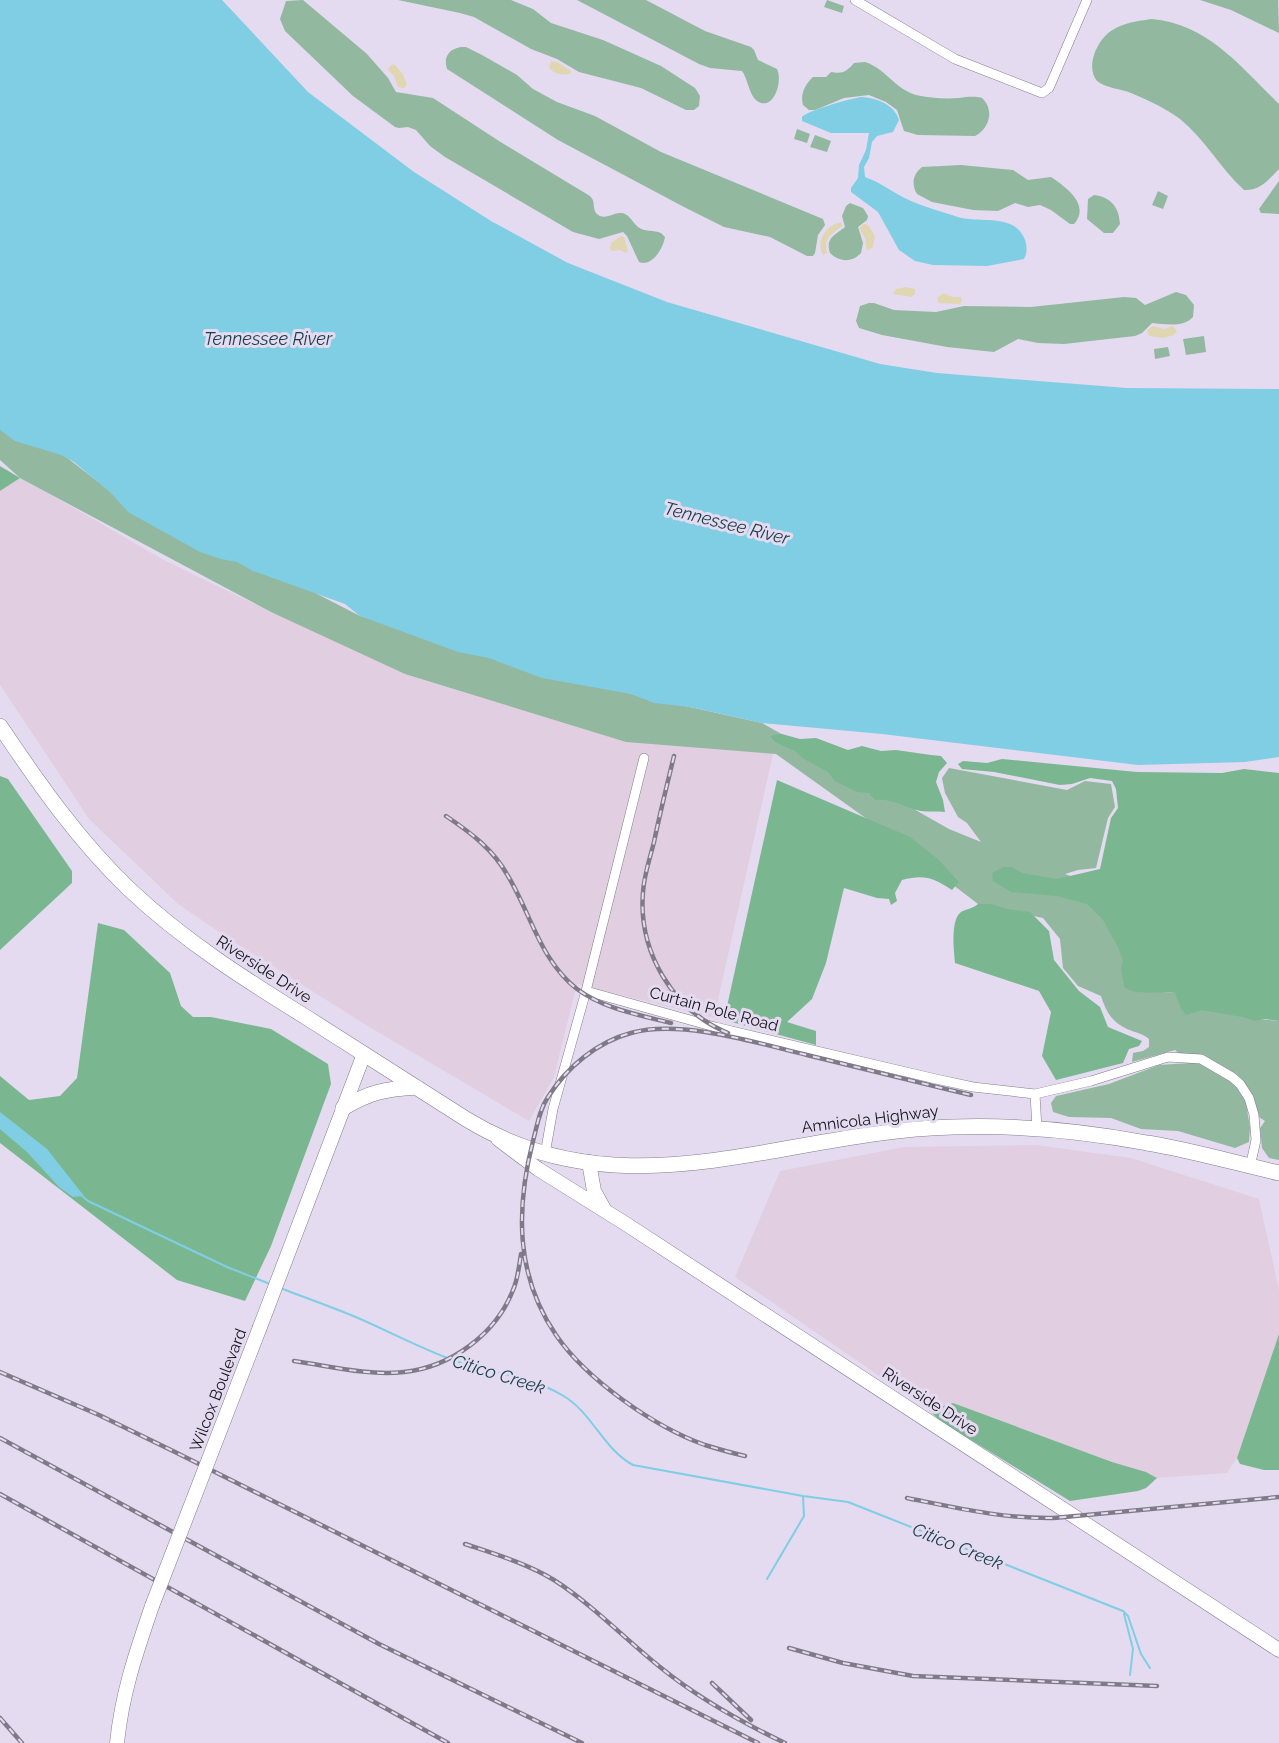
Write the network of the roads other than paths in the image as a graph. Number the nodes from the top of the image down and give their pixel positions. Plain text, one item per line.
1 (855, 0) edge
2 (1087, 0) edge
3 (0, 726) edge
4 (644, 758) dead end
5 (586, 991) junction
6 (364, 1054) junction
7 (416, 1087) junction
8 (1035, 1094) junction
9 (343, 1108) junction
10 (1037, 1129) junction
11 (488, 1132) junction
12 (545, 1154) junction
13 (572, 1159) joint
14 (589, 1162) junction
15 (1250, 1167) junction
16 (1279, 1173) edge
17 (605, 1210) junction
18 (1279, 1650) edge
19 (117, 1743) edge

1 - 2 street
3 - 6 main road, Riverside Drive
4 - 5 street
5 - 8 street, Curtain Pole Road
5 - 12 street
6 - 7 main road, Riverside Drive
6 - 9 street, Wilcox Boulevard
7 - 9 main road
7 - 11 main road, Riverside Drive
8 - 10 street
8 - 15 street, Curtain Pole Road
9 - 19 street, Wilcox Boulevard, bridge
10 - 14 main road, Amnicola Highway
10 - 15 main road, Amnicola Highway
11 - 12 main road, Riverside Drive
11 - 17 street, Riverside Drive
12 - 13 main road, Riverside Drive
13 - 14 main road, Amnicola Highway
14 - 17 street
15 - 16 main road, Amnicola Highway
17 - 18 street, Riverside Drive

